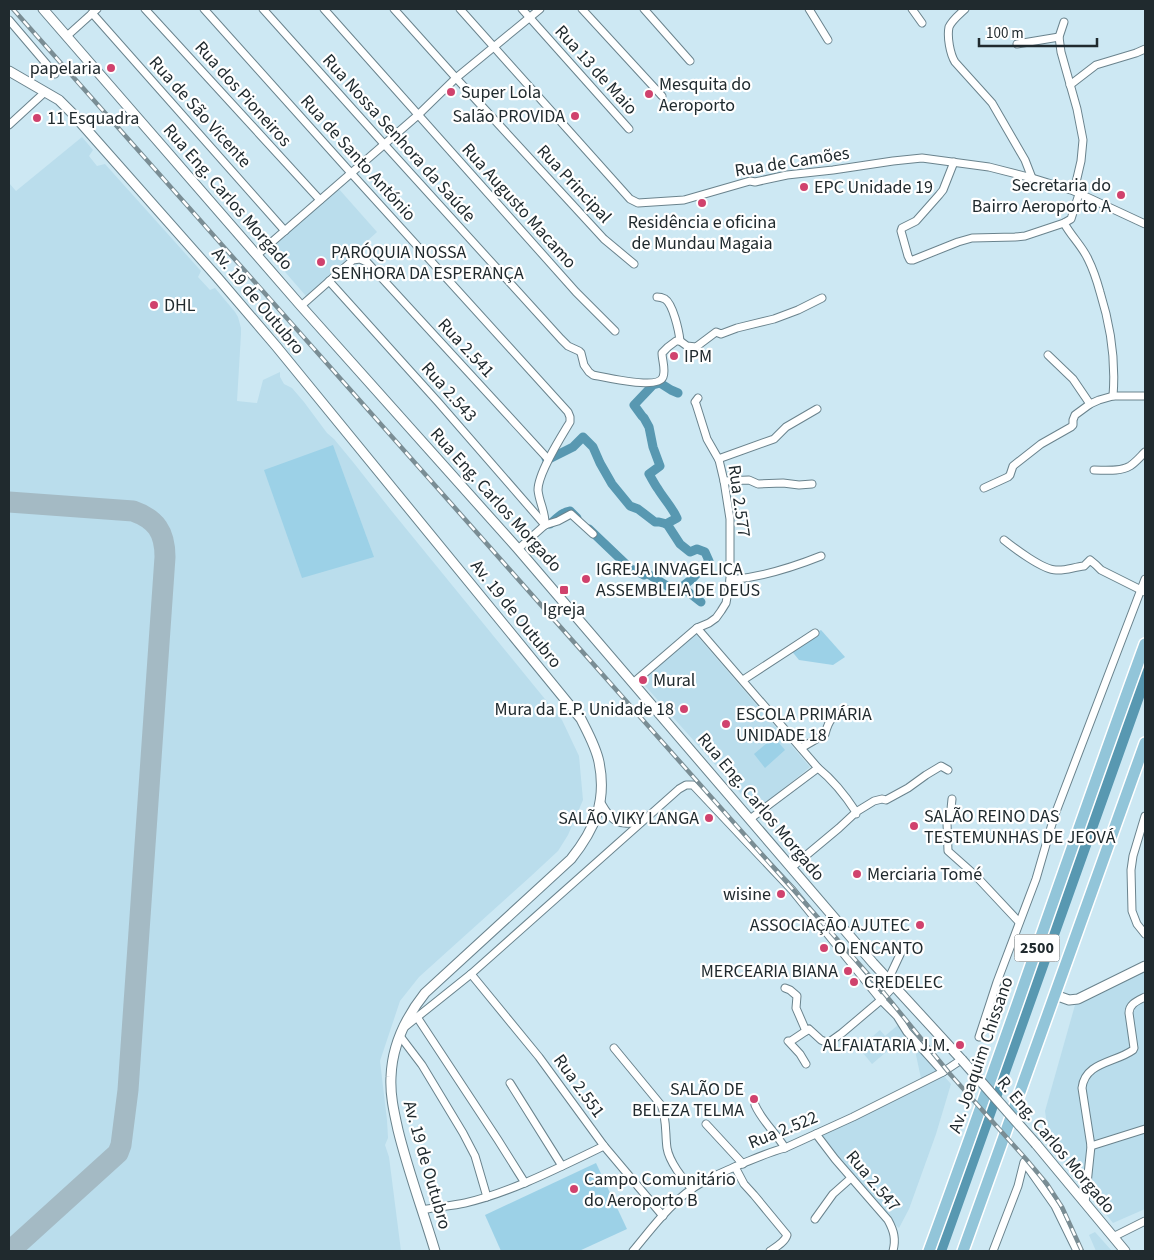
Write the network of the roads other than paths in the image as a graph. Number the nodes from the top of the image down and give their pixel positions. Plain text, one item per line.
1 (43, 9) edge
2 (145, 9) edge
3 (204, 9) edge
4 (263, 9) edge
5 (324, 9) edge
6 (394, 9) edge
7 (460, 9) edge
8 (522, 9) edge
9 (540, 9) edge
10 (582, 9) edge
11 (644, 9) edge
12 (809, 9) edge
13 (912, 9) edge
14 (965, 9) edge
15 (95, 11) edge
16 (530, 18) junction
17 (9, 20) edge
18 (1064, 22) dead end
19 (922, 23) dead end
20 (67, 36) junction
21 (1059, 37) junction
22 (828, 40) dead end
23 (1017, 44) dead end
24 (494, 47) junction
25 (1145, 49) edge
26 (690, 61) dead end
27 (9, 71) edge
28 (55, 74) dead end
29 (456, 78) junction
30 (1070, 85) junction
31 (45, 92) junction
32 (662, 96) dead end
33 (418, 114) junction
34 (9, 125) edge
35 (629, 129) dead end
36 (384, 144) junction
37 (954, 162) junction
38 (351, 173) junction
39 (1032, 178) junction
40 (1076, 193) junction
41 (320, 200) junction
42 (1064, 223) junction
43 (1145, 224) edge
44 (285, 231) junction
45 (257, 255) junction
46 (634, 264) dead end
47 (329, 281) junction
48 (657, 297) dead end
49 (822, 298) dead end
50 (302, 306) junction
51 (615, 331) dead end
52 (680, 340) junction
53 (1048, 355) dead end
54 (1113, 396) junction
55 (1145, 396) edge
56 (698, 398) dead end
57 (1090, 404) junction
58 (817, 409) dead end
59 (1145, 452) edge
60 (548, 459) junction
61 (719, 460) junction
62 (1094, 470) dead end
63 (724, 481) junction
64 (812, 484) dead end
65 (984, 488) dead end
66 (545, 525) junction
67 (593, 534) dead end
68 (1004, 540) dead end
69 (518, 549) junction
70 (821, 556) dead end
71 (1145, 579) edge
72 (730, 580) junction
73 (1143, 591) edge
74 (697, 628) junction
75 (816, 633) dead end
76 (1145, 644) edge
77 (743, 680) junction
78 (633, 682) junction
79 (847, 710) dead end
80 (1145, 743) edge
81 (801, 748) junction
82 (818, 768) junction
83 (948, 770) dead end
84 (952, 799) dead end
85 (601, 803) junction
86 (856, 812) junction
87 (1145, 816) edge
88 (750, 819) junction
89 (640, 824) junction
90 (791, 868) junction
91 (1019, 922) junction
92 (1145, 934) edge
93 (904, 946) dead end
94 (1145, 966) edge
95 (471, 974) junction
96 (891, 983) junction
97 (785, 988) dead end
98 (1054, 995) junction
99 (1145, 997) edge
100 (881, 1000) junction
101 (417, 1017) junction
102 (806, 1031) junction
103 (402, 1032) junction
104 (980, 1037) dead end
105 (614, 1048) dead end
106 (962, 1060) junction
107 (806, 1064) dead end
108 (942, 1072) junction
109 (510, 1083) dead end
110 (755, 1105) dead end
111 (706, 1124) dead end
112 (1145, 1129) edge
113 (816, 1134) junction
114 (604, 1146) junction
115 (1091, 1146) junction
116 (785, 1148) junction
117 (742, 1164) junction
118 (562, 1166) junction
119 (735, 1167) junction
120 (851, 1178) junction
121 (525, 1183) junction
122 (692, 1189) junction
123 (487, 1196) junction
124 (1085, 1203) junction
125 (422, 1210) junction
126 (662, 1216) junction
127 (815, 1218) dead end
128 (1145, 1221) edge
129 (1113, 1238) junction
130 (435, 1251) edge
131 (633, 1251) edge
132 (770, 1251) edge
133 (893, 1251) edge
134 (929, 1251) edge
135 (963, 1251) edge
136 (993, 1251) edge
137 (1077, 1251) edge
138 (1125, 1251) edge

1 - 20 street, Rua Eng. Carlos Morgado
2 - 41 street, Rua dos Pioneiros
3 - 38 street, Rua de Santo António
4 - 36 street, Rua Nossa Senhora da Saúde
5 - 33 street, Rua Augusto Macamo
6 - 29 street, Rua Principal
7 - 24 street, Rua de Camões
8 - 16 street, Rua 13 de Maio
9 - 16 street
10 - 32 street
11 - 26 street
12 - 22 street
13 - 19 street
14 - 39 street
15 - 20 street
15 - 44 street, Rua de São Vicente
16 - 24 street
16 - 35 street, Rua 13 de Maio
17 - 28 street
18 - 21 street
20 - 45 street, Rua Eng. Carlos Morgado
21 - 23 street
21 - 30 street
24 - 29 street
24 - 37 street, Rua de Camões
25 - 30 street
27 - 31 street, Av. 19 de Outubro
29 - 33 street
29 - 46 street, Rua Principal
30 - 40 street
31 - 34 street
31 - 85 street, Av. 19 de Outubro
33 - 36 street
33 - 51 street, Rua Augusto Macamo
36 - 38 street
36 - 52 street, Rua Nossa Senhora da Saúde
37 - 39 street, Rua de Camões
37 - 42 street
38 - 41 street
38 - 60 street, Rua de Santo António
39 - 40 street, Rua de Camões
40 - 42 street
40 - 43 street, Rua de Camões
41 - 44 street
42 - 54 street
44 - 45 street
45 - 50 street, Rua Eng. Carlos Morgado
47 - 50 street
47 - 60 street, Rua 2.541
47 - 66 street, Rua 2.543
48 - 52 street
49 - 52 street
50 - 69 street, Rua Eng. Carlos Morgado
53 - 57 street
54 - 55 street
54 - 57 street
56 - 61 street, Rua 2.577
57 - 65 street
58 - 61 street
59 - 62 street
60 - 66 street
61 - 63 street, Rua 2.577
63 - 64 street
63 - 72 street, Rua 2.577
66 - 67 street
66 - 69 street
68 - 73 street
69 - 78 street, Rua Eng. Carlos Morgado
70 - 72 street
71 - 73 street
72 - 74 street, Rua 2.577
73 - 91 street
74 - 77 street
74 - 78 street, Rua 2.577
75 - 77 street
76 - 134 main road, Av. Joaquim Chissano / 2500
77 - 81 street
78 - 88 street, Rua Eng. Carlos Morgado
79 - 81 street
80 - 98 main road, 2500
81 - 82 street
82 - 86 street
82 - 88 street
83 - 86 street
84 - 91 street
85 - 89 street
85 - 103 street, Av. 19 de Outubro
86 - 90 street
87 - 92 street
88 - 90 street, Rua Eng. Carlos Morgado
89 - 95 street
89 - 100 street
90 - 96 street, Rua Eng. Carlos Morgado
91 - 104 street
93 - 96 street
94 - 98 street
95 - 101 street
95 - 114 street, Rua 2.551
96 - 100 street
96 - 106 street, Rua Eng. Carlos Morgado
97 - 102 street
98 - 135 main road, 2500
99 - 115 street
100 - 102 street
100 - 108 street
101 - 103 street
101 - 121 street
102 - 107 street
103 - 123 street
103 - 125 street, Av. 19 de Outubro
105 - 122 street
106 - 108 street, Rua 2.522
106 - 124 street, R. Eng. Carlos Morgado, bridge
108 - 113 street, Rua 2.522
109 - 118 street
110 - 116 street
111 - 117 street
112 - 115 street
113 - 116 street, Rua 2.522
113 - 120 street, Rua 2.547
114 - 118 street
114 - 126 street, Rua 2.551
115 - 124 street
116 - 117 street, Rua 2.522
117 - 119 street, Rua 2.522
118 - 121 street
119 - 122 street, Rua 2.522
119 - 132 street
120 - 127 street
120 - 133 street, Rua 2.547
121 - 123 street
122 - 126 street, Rua 2.522
123 - 125 street
124 - 129 street, R. Eng. Carlos Morgado
125 - 130 street, Av. 19 de Outubro
126 - 131 street, Rua 2.522
128 - 129 street
129 - 138 street, R. Eng. Carlos Morgado
136 - 137 street

